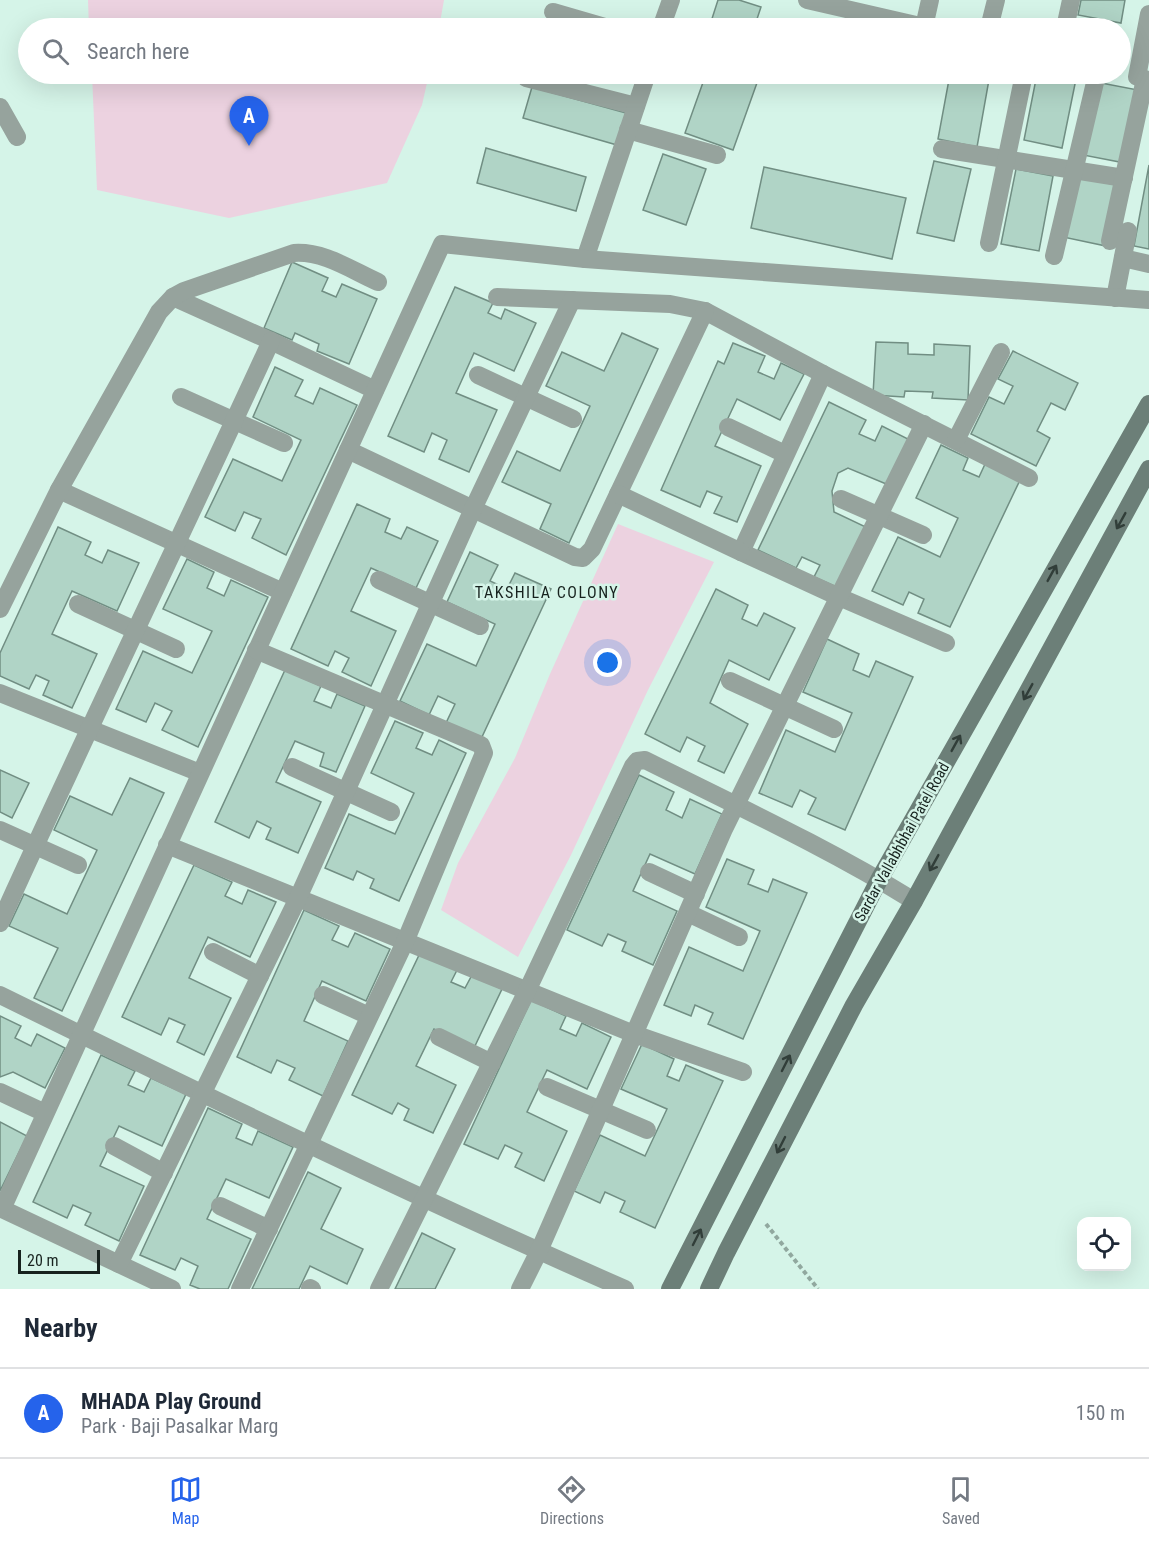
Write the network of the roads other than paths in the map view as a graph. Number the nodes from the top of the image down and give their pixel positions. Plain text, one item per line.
1 (671, 0) edge
2 (807, 0) edge
3 (930, 0) edge
4 (996, 0) edge
5 (1071, 0) edge
6 (851, 5) edge
7 (553, 12) dead end
8 (1149, 14) edge
9 (574, 18) edge
10 (665, 18) edge
11 (893, 18) edge
12 (927, 18) edge
13 (992, 18) edge
14 (1067, 18) edge
15 (1138, 78) edge
16 (550, 84) edge
17 (644, 84) edge
18 (1022, 84) edge
19 (1094, 84) edge
20 (636, 106) junction
21 (0, 107) edge
22 (628, 130) junction
23 (17, 137) dead end
24 (942, 149) dead end
25 (717, 155) dead end
26 (1007, 159) junction
27 (1073, 169) junction
28 (1124, 178) junction
29 (1128, 231) dead end
30 (1110, 241) dead end
31 (989, 243) dead end
32 (1054, 256) dead end
33 (1123, 258) junction
34 (585, 259) junction
35 (1149, 264) edge
36 (378, 282) dead end
37 (173, 297) junction
38 (497, 297) dead end
39 (1115, 298) junction
40 (572, 300) junction
41 (1149, 300) edge
42 (705, 311) junction
43 (271, 341) junction
44 (1001, 352) dead end
45 (823, 374) junction
46 (478, 375) dead end
47 (375, 390) junction
48 (181, 397) dead end
49 (526, 397) junction
50 (1149, 404) edge
51 (573, 419) dead end
52 (234, 421) junction
53 (924, 424) junction
54 (728, 427) dead end
55 (956, 441) junction
56 (284, 443) dead end
57 (348, 450) junction
58 (785, 454) junction
59 (1149, 469) edge
60 (1029, 478) dead end
61 (59, 490) junction
62 (618, 494) junction
63 (841, 499) dead end
64 (473, 509) junction
65 (879, 516) junction
66 (923, 535) dead end
67 (177, 545) junction
68 (741, 552) junction
69 (379, 580) dead end
70 (283, 592) junction
71 (839, 597) junction
72 (78, 604) dead end
73 (430, 604) junction
74 (0, 609) edge
75 (480, 626) dead end
76 (136, 631) junction
77 (946, 643) dead end
78 (176, 649) dead end
79 (256, 650) junction
80 (730, 681) dead end
81 (0, 693) edge
82 (384, 706) junction
83 (785, 707) junction
84 (89, 729) junction
85 (834, 729) dead end
86 (292, 767) dead end
87 (200, 773) junction
88 (346, 791) junction
89 (736, 806) junction
90 (392, 812) dead end
91 (0, 830) edge
92 (35, 845) junction
93 (167, 845) junction
94 (78, 865) dead end
95 (649, 872) dead end
96 (879, 880) junction
97 (696, 894) junction
98 (298, 898) junction
99 (914, 901) junction
100 (688, 913) junction
101 (0, 923) edge
102 (739, 937) dead end
103 (405, 942) junction
104 (213, 952) dead end
105 (260, 976) junction
106 (527, 991) junction
107 (0, 994) edge
108 (323, 995) dead end
109 (369, 1016) junction
110 (80, 1034) junction
111 (634, 1034) junction
112 (439, 1037) dead end
113 (492, 1063) junction
114 (743, 1072) dead end
115 (547, 1087) dead end
116 (0, 1092) edge
117 (203, 1093) junction
118 (601, 1110) junction
119 (45, 1113) junction
120 (647, 1130) dead end
121 (309, 1144) junction
122 (114, 1146) dead end
123 (164, 1173) junction
124 (426, 1198) junction
125 (220, 1206) dead end
126 (1, 1208) edge
127 (269, 1228) junction
128 (539, 1251) junction
129 (119, 1264) junction
130 (172, 1289) edge
131 (240, 1289) edge
132 (380, 1289) edge
133 (520, 1289) edge
134 (625, 1289) edge
135 (670, 1289) edge
136 (709, 1289) edge

1 - 10 street
2 - 6 street
3 - 12 street
4 - 13 street
5 - 14 street
6 - 11 street
7 - 9 street
8 - 15 street
15 - 28 street
16 - 20 street
17 - 20 street
18 - 26 street
19 - 27 street
20 - 22 street
21 - 23 street
22 - 25 street
22 - 34 street
24 - 26 street
26 - 27 street
26 - 31 street
27 - 28 street
27 - 32 street
28 - 30 street
29 - 33 street
33 - 35 street
33 - 39 street
34 - 39 street
34 - 47 street
36 - 37 street
37 - 43 street
37 - 61 street
38 - 40 street
39 - 41 street
40 - 42 street
40 - 49 street
42 - 45 street
42 - 62 street
43 - 47 street
43 - 52 street
44 - 55 street
45 - 53 street
45 - 58 street
46 - 49 street
47 - 57 street
48 - 52 street
49 - 51 street
49 - 64 street
96 -> 50 main road, Sardar Vallabhbhai Patel Road
52 - 56 street
52 - 67 street
53 - 55 street
53 - 65 street
54 - 58 street
55 - 60 street
57 - 64 street
57 - 70 street
58 - 68 street
59 -> 99 main road
61 - 67 street
61 - 74 street
62 - 64 street
62 - 68 street
63 - 65 street
64 - 73 street
65 - 66 street
65 - 71 street
67 - 70 street
67 - 76 street
68 - 71 street
69 - 73 street
70 - 79 street
71 - 77 street
71 - 83 street
72 - 76 street
73 - 75 street
73 - 82 street
76 - 78 street
76 - 84 street
79 - 82 street
79 - 87 street
80 - 83 street
81 - 84 street
82 - 88 street
82 - 103 street
83 - 85 street
83 - 89 street
84 - 87 street
84 - 92 street
86 - 88 street
87 - 93 street
88 - 90 street
88 - 98 street
89 - 96 street
89 - 97 street
89 - 106 street
91 - 92 street
92 - 94 street
92 - 101 street
93 - 98 street
93 - 110 street
95 - 97 street
96 - 99 street
135 -> 96 main road, Sardar Vallabhbhai Patel Road
97 - 100 street
98 - 103 street
98 - 105 street
99 -> 136 main road
100 - 102 street
100 - 111 street
103 - 106 street
103 - 109 street
104 - 105 street
105 - 117 street
106 - 111 street
106 - 113 street
107 - 110 street
108 - 109 street
109 - 121 street
110 - 117 street
110 - 119 street
111 - 114 street
111 - 118 street
112 - 113 street
113 - 124 street
115 - 118 street
116 - 119 street
117 - 121 street
117 - 123 street
118 - 120 street
118 - 128 street
119 - 126 street
121 - 124 street
121 - 127 street
122 - 123 street
123 - 129 street
124 - 128 street
124 - 132 street
125 - 127 street
126 - 129 street
127 - 131 street
128 - 133 street
128 - 134 street
129 - 130 street

